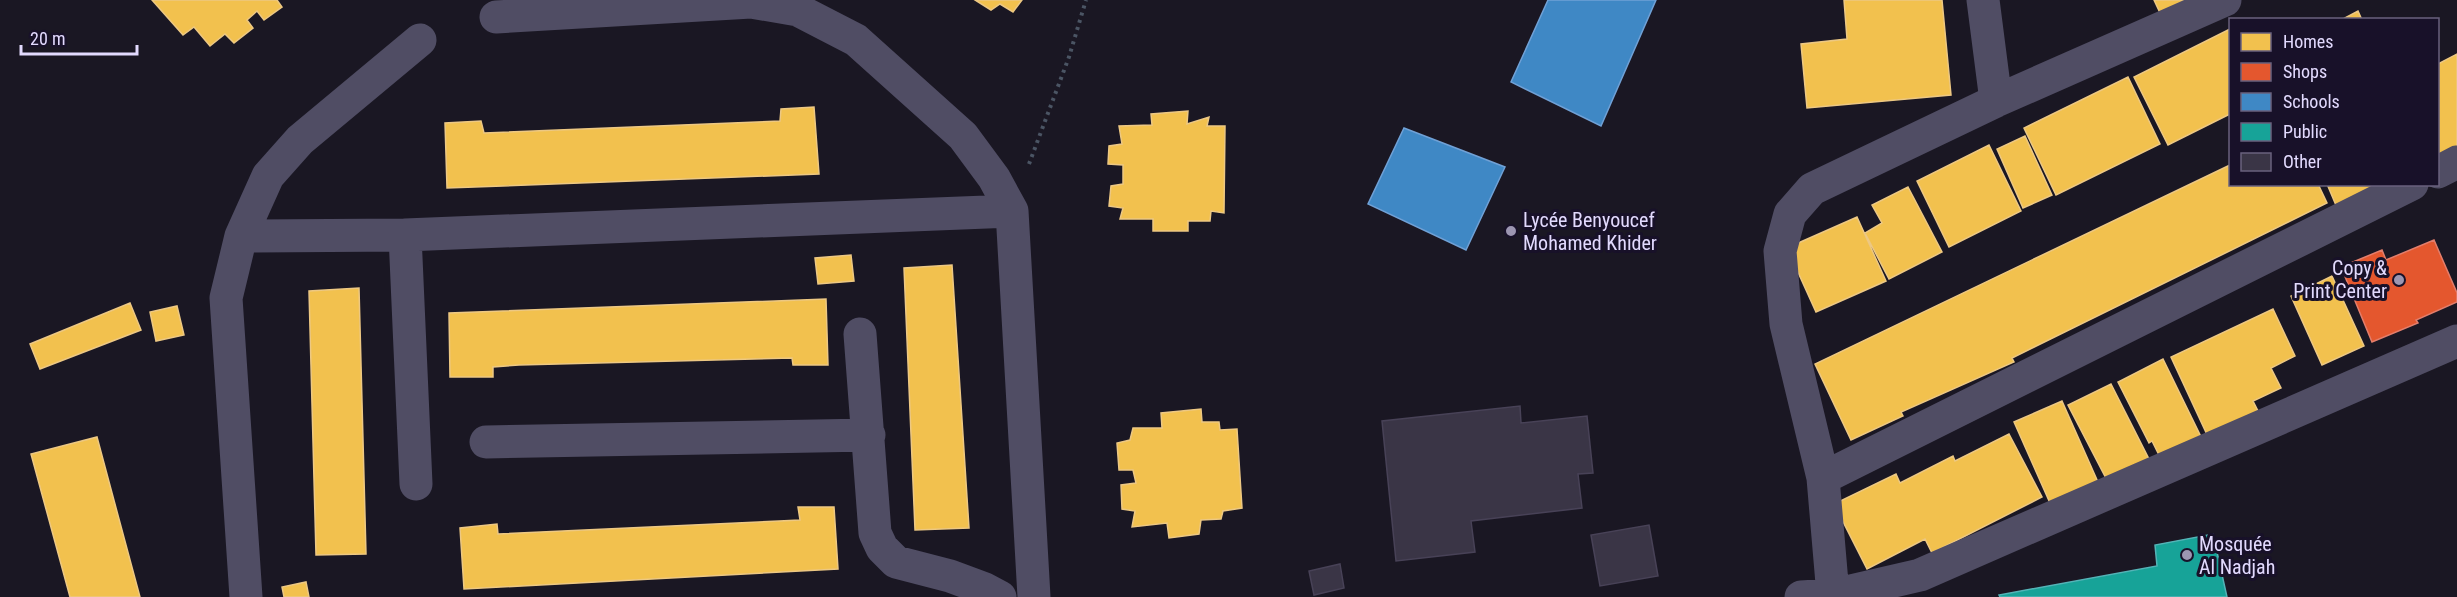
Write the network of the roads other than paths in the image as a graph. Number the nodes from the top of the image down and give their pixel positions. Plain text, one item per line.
1 (1983, 0) edge
2 (2225, 0) edge
3 (496, 17) dead end
4 (420, 40) dead end
5 (1996, 101) junction
6 (2457, 162) edge
7 (2439, 171) edge
8 (2408, 186) edge
9 (1012, 211) junction
10 (405, 235) junction
11 (241, 236) junction
12 (860, 334) dead end
13 (2457, 341) edge
14 (869, 435) junction
15 (486, 442) dead end
16 (1823, 478) junction
17 (416, 484) dead end
18 (1919, 586) edge
19 (1833, 595) junction
20 (246, 597) edge
21 (1000, 597) edge
22 (1034, 597) edge
23 (1801, 597) edge

1 - 5 street
2 - 5 street
3 - 9 street
4 - 11 street
5 - 16 street
6 - 7 street
8 - 16 street
9 - 10 street
9 - 22 street
10 - 11 street
10 - 17 street
11 - 20 street
12 - 14 street
13 - 18 street
14 - 15 street
14 - 21 street
16 - 19 street
18 - 19 street
19 - 23 street

